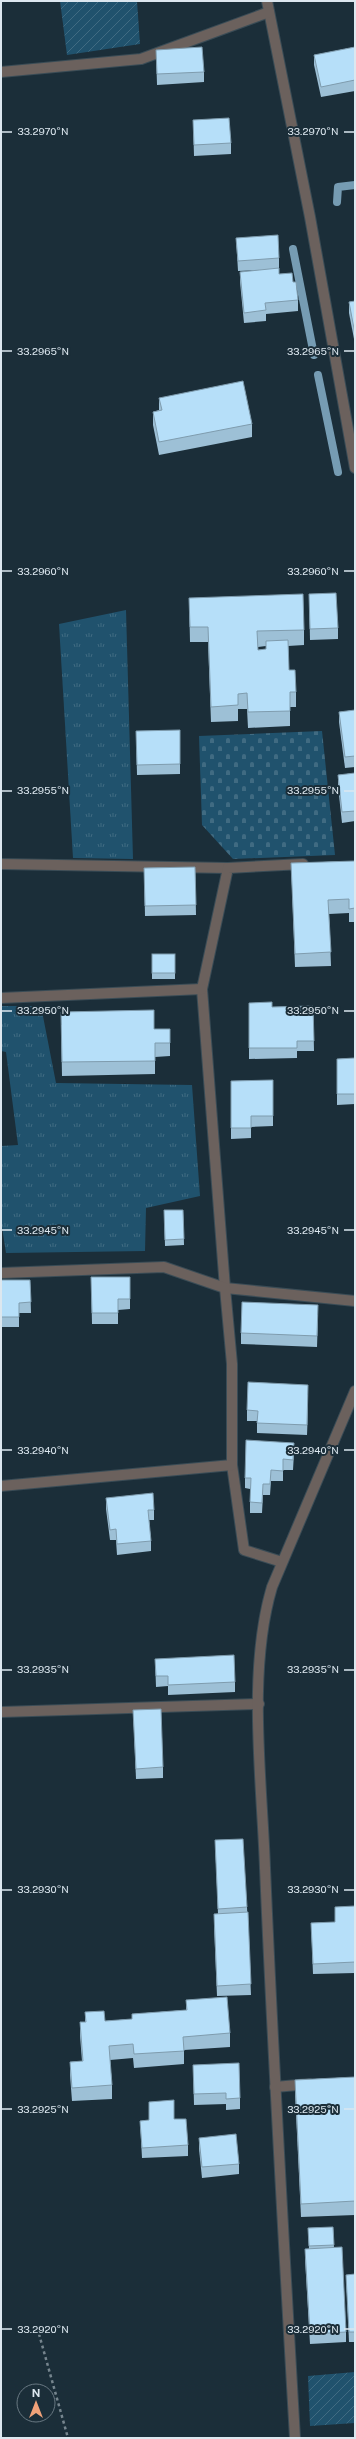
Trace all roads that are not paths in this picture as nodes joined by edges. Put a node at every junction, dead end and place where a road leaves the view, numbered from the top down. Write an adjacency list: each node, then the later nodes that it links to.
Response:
1 (267, 1): 2 (street)
2 (269, 12): 3 (street); 4 (street)
3 (1, 72)
4 (355, 468)
5 (1, 864): 7 (street)
6 (315, 864): 7 (street)
7 (228, 868): 8 (street)
8 (202, 990): 9 (street); 11 (street)
9 (1, 998)
10 (1, 1273): 11 (street)
11 (225, 1288): 12 (street); 14 (street)
12 (355, 1301)
13 (355, 1391): 16 (street)
14 (232, 1465): 15 (street); 16 (street)
15 (1, 1486)
16 (282, 1562): 17 (street)
17 (259, 1704): 18 (street); 20 (street)
18 (1, 1712)
19 (319, 2083): 20 (street)
20 (275, 2086): 21 (street)
21 (295, 2438)

